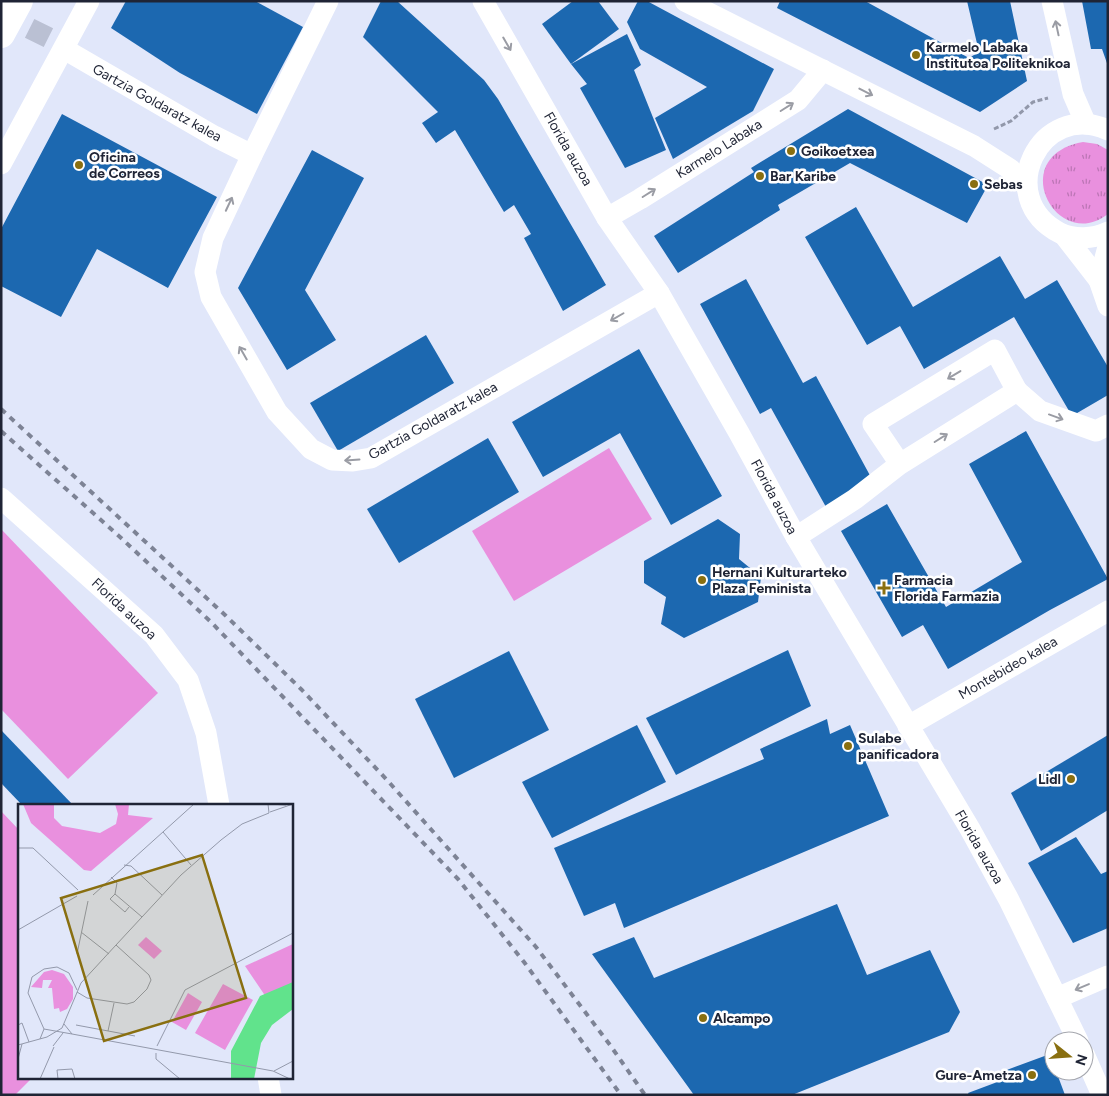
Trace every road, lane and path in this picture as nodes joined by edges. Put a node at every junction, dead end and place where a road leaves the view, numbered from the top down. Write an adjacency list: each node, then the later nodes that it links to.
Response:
1 (19, 1): 7 (main road)
2 (89, 1): 8 (street)
3 (328, 1): 12 (street, Gartzia Goldaratz kalea)
4 (483, 1): 15 (street, Florida auzoa, one-way to 15)
5 (685, 1): 9 (street)
6 (1052, 1): 10 (street, one-way to 6)
7 (1, 34)
8 (64, 49): 12 (street, Gartzia Goldaratz kalea); 13 (street)
9 (823, 70): 14 (street, one-way to 14); 15 (street, Karmelo Labaka, one-way to 9)
10 (1086, 124): 11 (street); 14 (street)
11 (1108, 130)
12 (252, 155): 20 (street, Gartzia Goldaratz kalea, one-way to 12)
13 (1, 164)
14 (1026, 185): 17 (street)
15 (607, 218): 20 (street, Florida auzoa)
16 (1108, 232): 17 (street)
17 (1064, 235): 19 (street)
18 (1108, 247): 19 (street)
19 (1098, 280): 21 (street)
20 (659, 293): 26 (street, Florida auzoa)
21 (1108, 306)
22 (1017, 390): 23 (street, one-way to 23); 24 (street, one-way to 22); 24 (street, one-way to 24)
23 (1108, 425)
24 (900, 464): 26 (street)
25 (1, 498): 29 (street, Florida auzoa)
26 (796, 537): 28 (street, Florida auzoa)
27 (1108, 611): 28 (street, Montebideo kalea)
28 (908, 726): 31 (street, Florida auzoa)
29 (219, 804)
30 (1108, 976): 31 (street, one-way to 31)
31 (1057, 998): 32 (street, Florida auzoa)
32 (1073, 1031)
33 (1094, 1077): 36 (street)
34 (268, 1078): 35 (street)
35 (271, 1095)
36 (1102, 1095)

